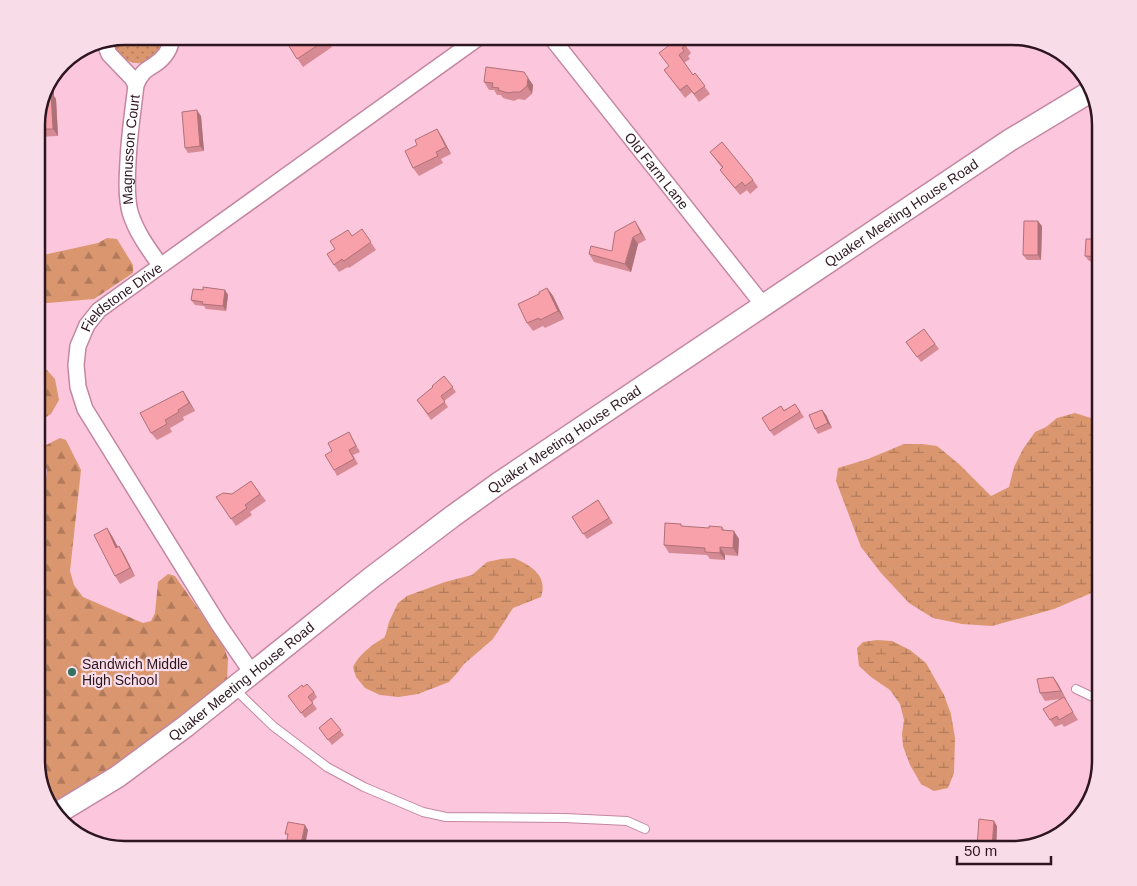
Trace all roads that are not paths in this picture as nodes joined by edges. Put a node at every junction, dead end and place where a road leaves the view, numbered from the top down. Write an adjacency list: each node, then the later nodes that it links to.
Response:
1 (170, 45): 5 (street, Magnusson Court)
2 (468, 45): 7 (street, Fieldstone Drive)
3 (557, 45): 8 (street, Old Farm Lane)
4 (106, 48): 5 (street, Magnusson Court)
5 (136, 86): 7 (street, Magnusson Court)
6 (1086, 94): 8 (main road, Quaker Meeting House Road)
7 (160, 265): 9 (street, Fieldstone Drive)
8 (765, 305): 9 (main road, Quaker Meeting House Road)
9 (252, 673): 10 (main road, Quaker Meeting House Road)
10 (233, 687): 13 (main road, Quaker Meeting House Road); 14 (lane)
11 (1076, 689): 12 (lane)
12 (1092, 697)
13 (62, 810)
14 (645, 829)

